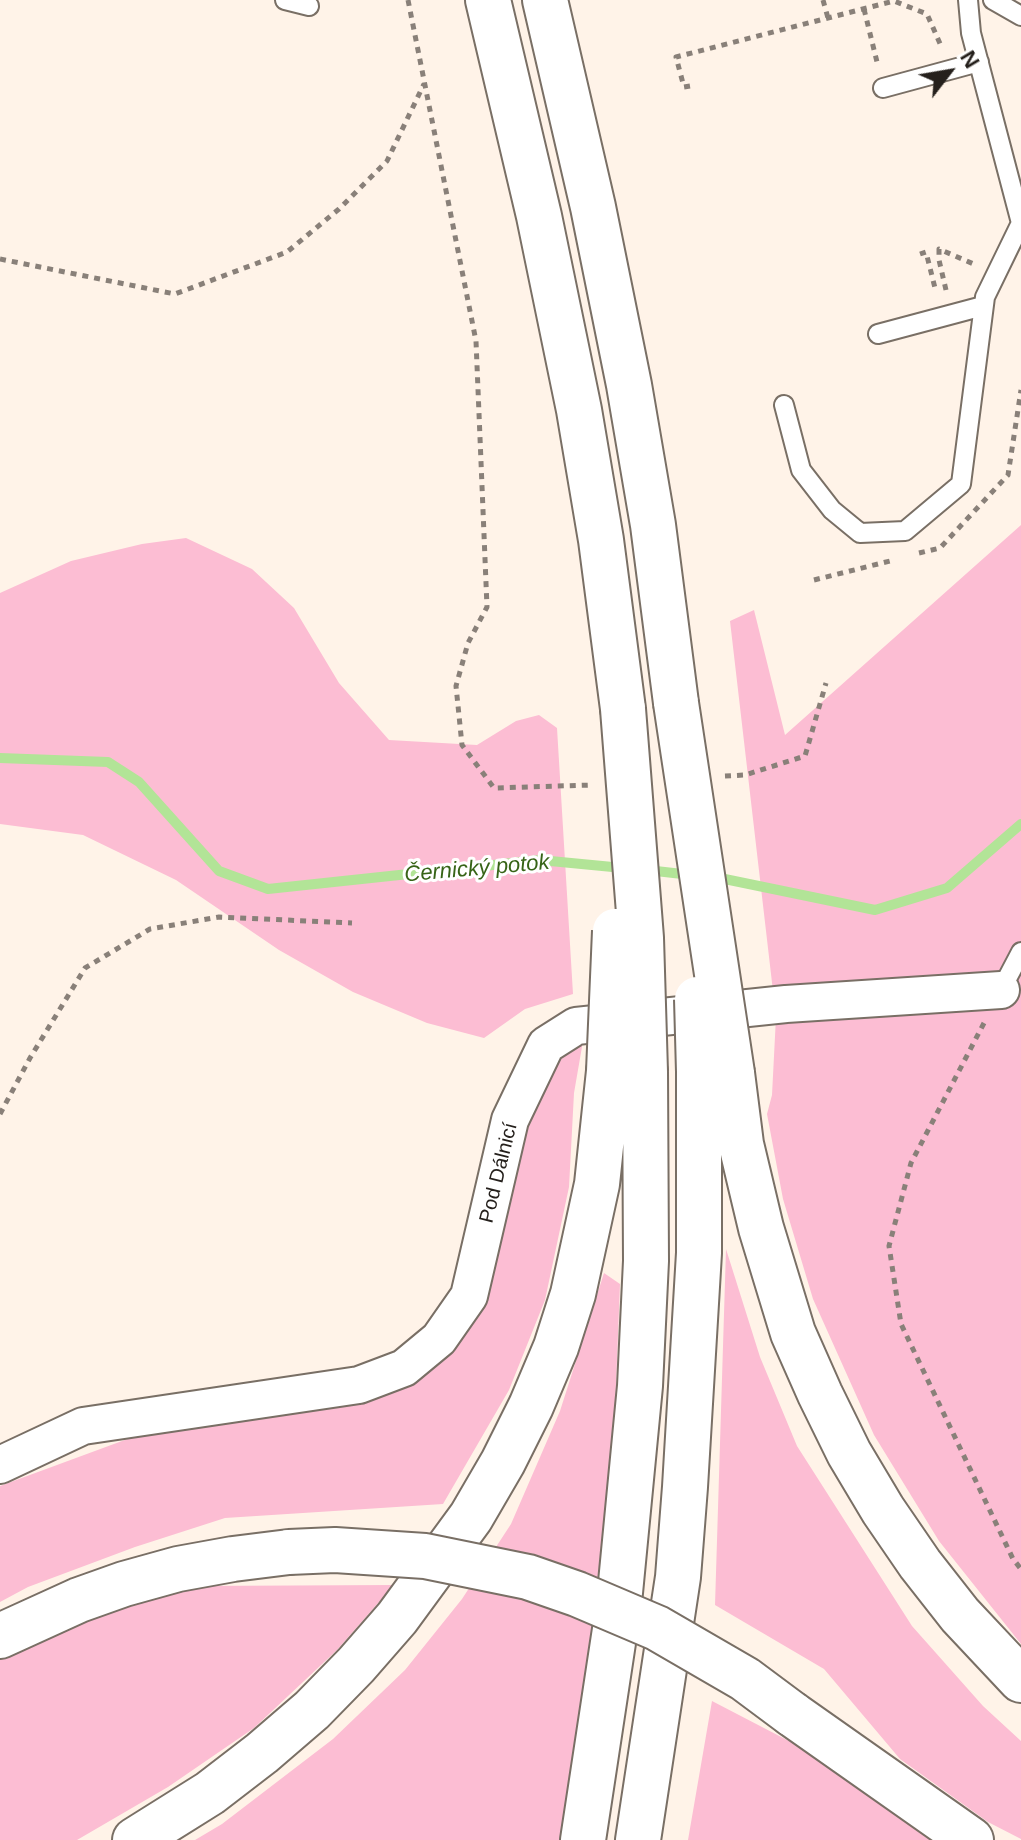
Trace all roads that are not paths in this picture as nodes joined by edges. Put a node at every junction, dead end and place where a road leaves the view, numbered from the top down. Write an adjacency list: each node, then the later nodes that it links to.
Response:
1 (285, 0): 6 (lane)
2 (488, 0): 15 (highway, bridge)
3 (545, 0): 16 (highway, bridge)
4 (968, 0): 8 (lane)
5 (993, 0): 7 (lane)
6 (309, 6)
7 (1021, 16)
8 (977, 54): 9 (lane); 10 (lane)
9 (883, 88)
10 (983, 306): 11 (lane); 12 (lane)
11 (878, 334)
12 (784, 405)
13 (1021, 952): 14 (lane)
14 (1001, 990): 17 (street, Pod Dálnicí)
15 (627, 1072): 20 (highway); 21 (highway)
16 (715, 1072): 19 (highway); 22 (highway)
17 (0, 1465)
18 (0, 1636): 23 (highway, bridge)
19 (1021, 1680)
20 (135, 1840)
21 (583, 1840)
22 (638, 1840)
23 (971, 1840)

